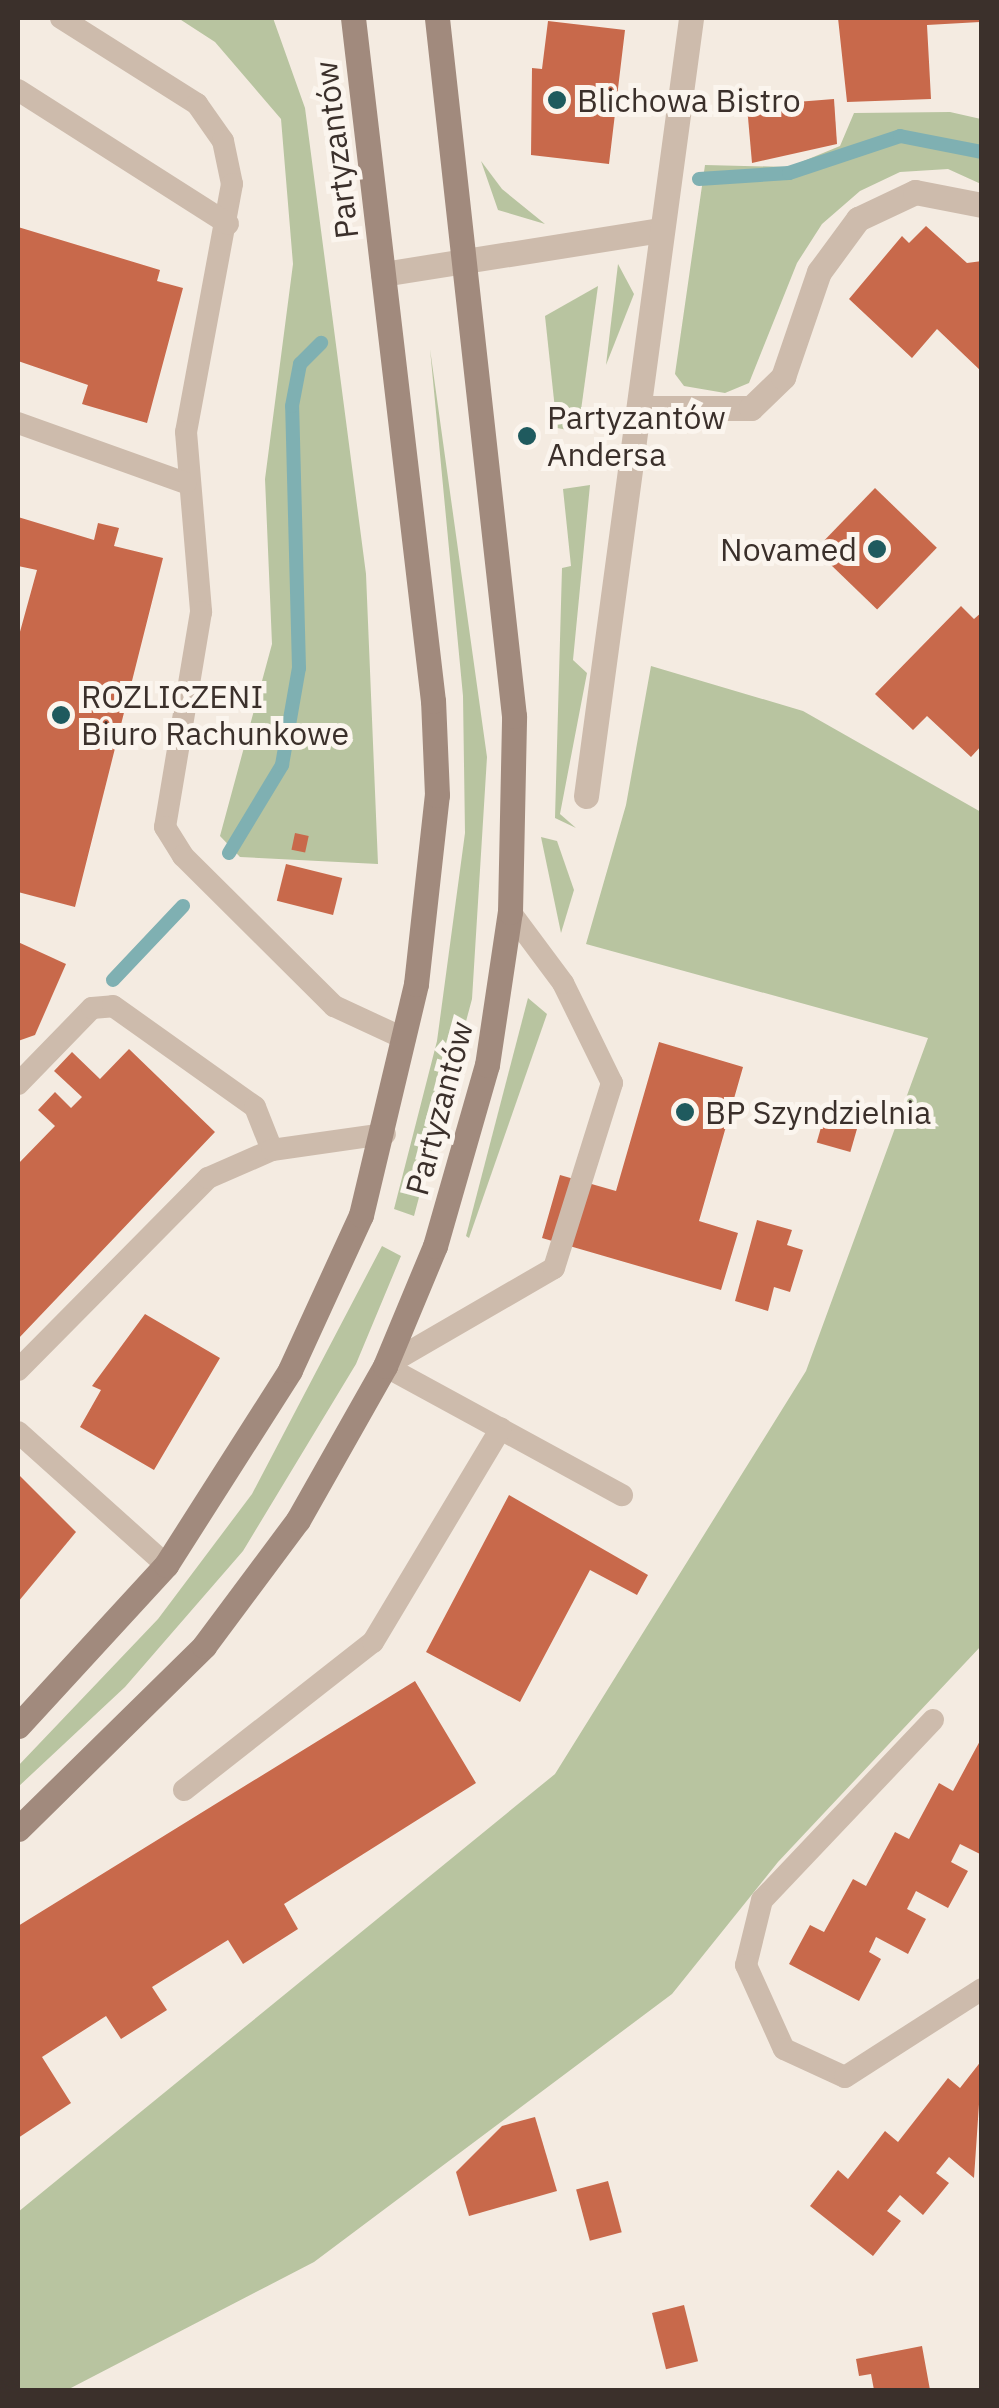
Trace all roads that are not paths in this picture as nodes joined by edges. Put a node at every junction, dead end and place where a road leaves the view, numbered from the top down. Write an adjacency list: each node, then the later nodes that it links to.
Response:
1 (61, 18): 7 (lane)
2 (354, 18): 10 (main road, Partyzantów)
3 (437, 18): 9 (main road, Partyzantów)
4 (691, 18): 8 (street)
5 (18, 90): 7 (lane)
6 (982, 205): 11 (street)
7 (228, 224): 13 (lane)
8 (660, 230): 9 (street); 11 (street)
9 (463, 264): 10 (street, Partyzantów); 15 (main road, Partyzantów)
10 (384, 274): 16 (main road, Partyzantów)
11 (645, 408): 14 (street)
12 (18, 422): 13 (lane)
13 (186, 483): 16 (lane)
14 (586, 796)
15 (510, 912): 20 (main road, Partyzantów); 20 (lane)
16 (406, 1039): 18 (main road, Partyzantów)
17 (18, 1084): 19 (lane)
18 (385, 1134): 19 (lane); 25 (main road, Partyzantów)
19 (272, 1150): 21 (lane)
20 (384, 1366): 22 (lane); 29 (main road, Partyzantów)
21 (18, 1370)
22 (501, 1428): 24 (lane); 28 (lane)
23 (18, 1432): 25 (lane)
24 (622, 1495)
25 (166, 1565): 27 (main road, Partyzantów)
26 (932, 1720): 30 (lane)
27 (18, 1726)
28 (184, 1790)
29 (18, 1828)
30 (982, 1989)

